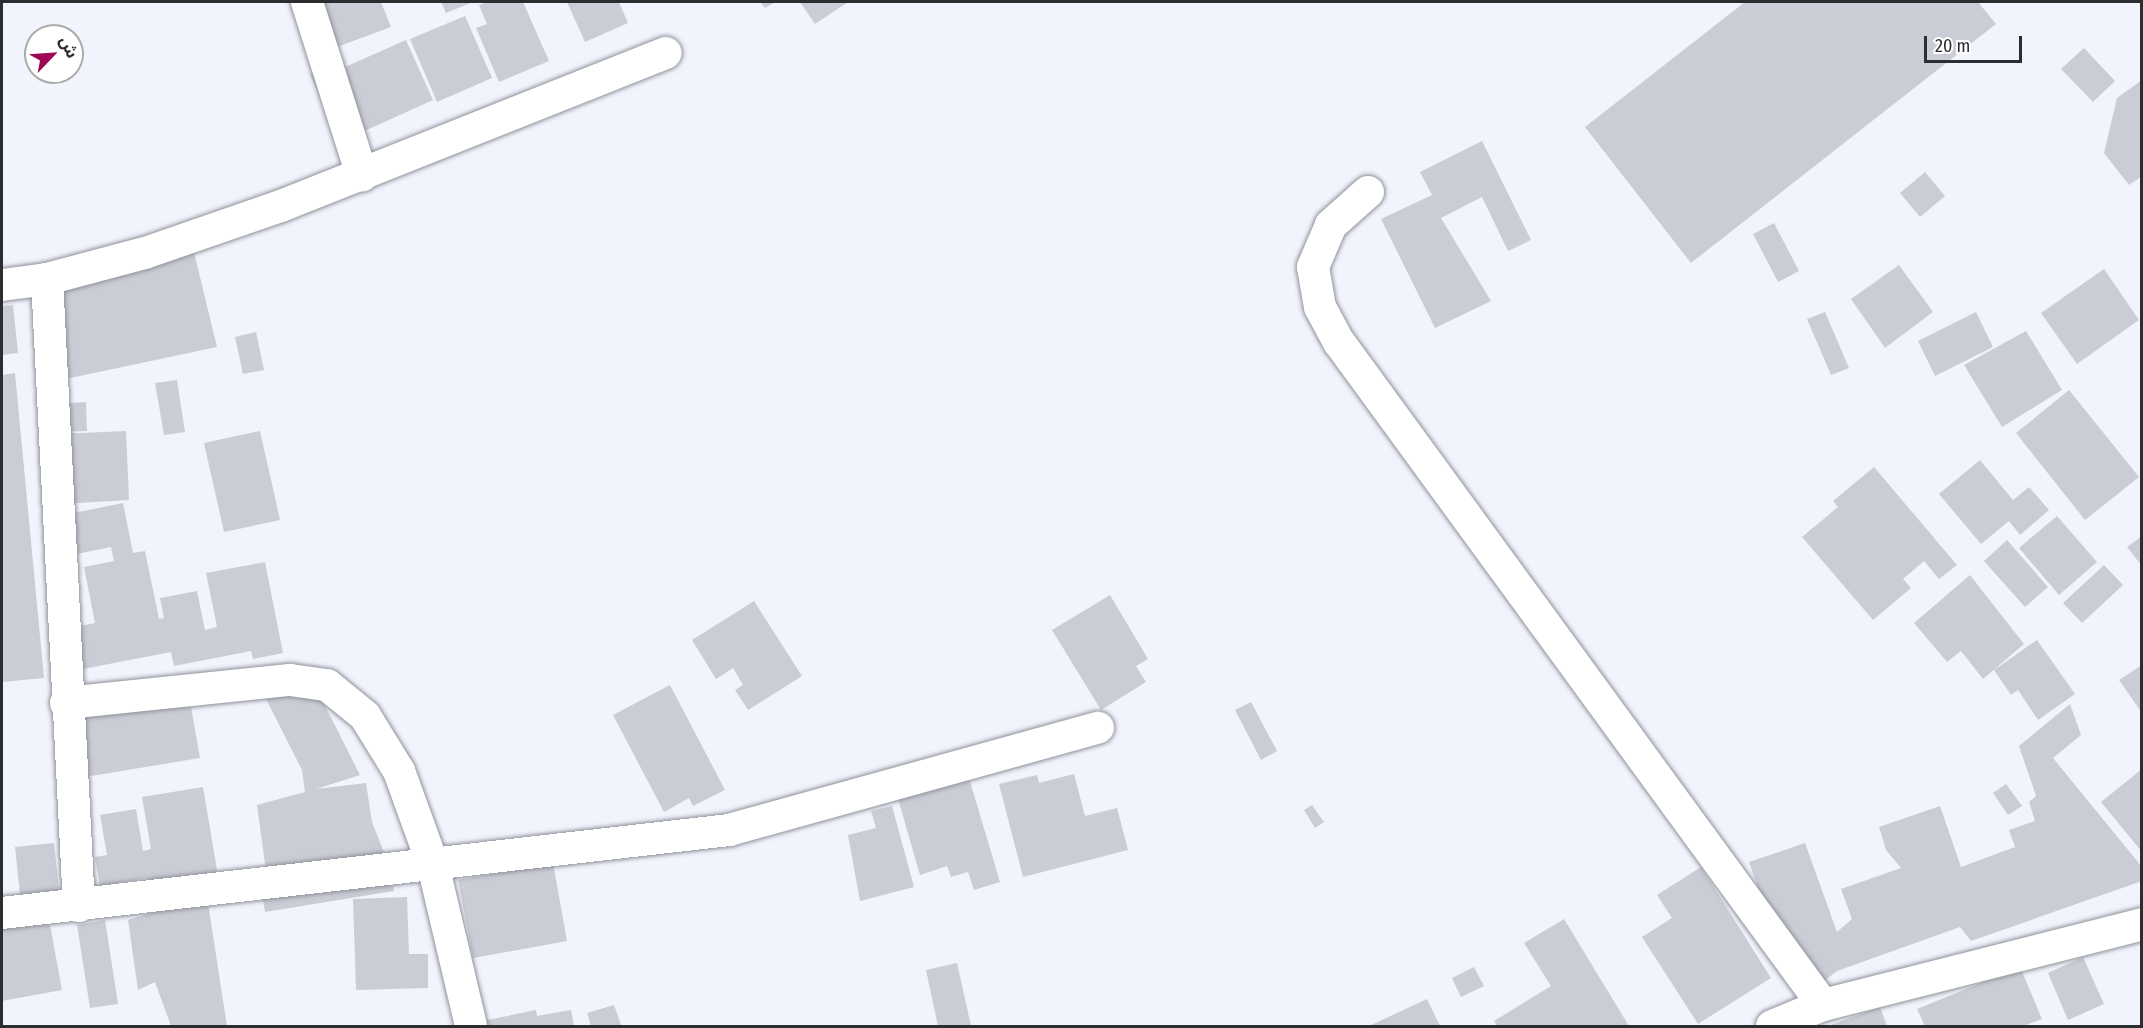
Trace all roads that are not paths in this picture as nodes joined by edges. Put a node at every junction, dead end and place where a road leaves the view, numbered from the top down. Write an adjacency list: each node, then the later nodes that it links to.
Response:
1 (307, 2): 3 (street)
2 (666, 53): 3 (street)
3 (362, 175): 5 (street)
4 (1368, 192): 13 (street)
5 (46, 279): 6 (street); 7 (street)
6 (2, 285)
7 (66, 703): 9 (street); 10 (street)
8 (1098, 728): 9 (street)
9 (433, 865): 10 (street); 14 (street)
10 (79, 906): 11 (street)
11 (2, 913)
12 (2142, 924): 13 (street)
13 (1823, 1005): 15 (street)
14 (471, 1026)
15 (1772, 1026)

